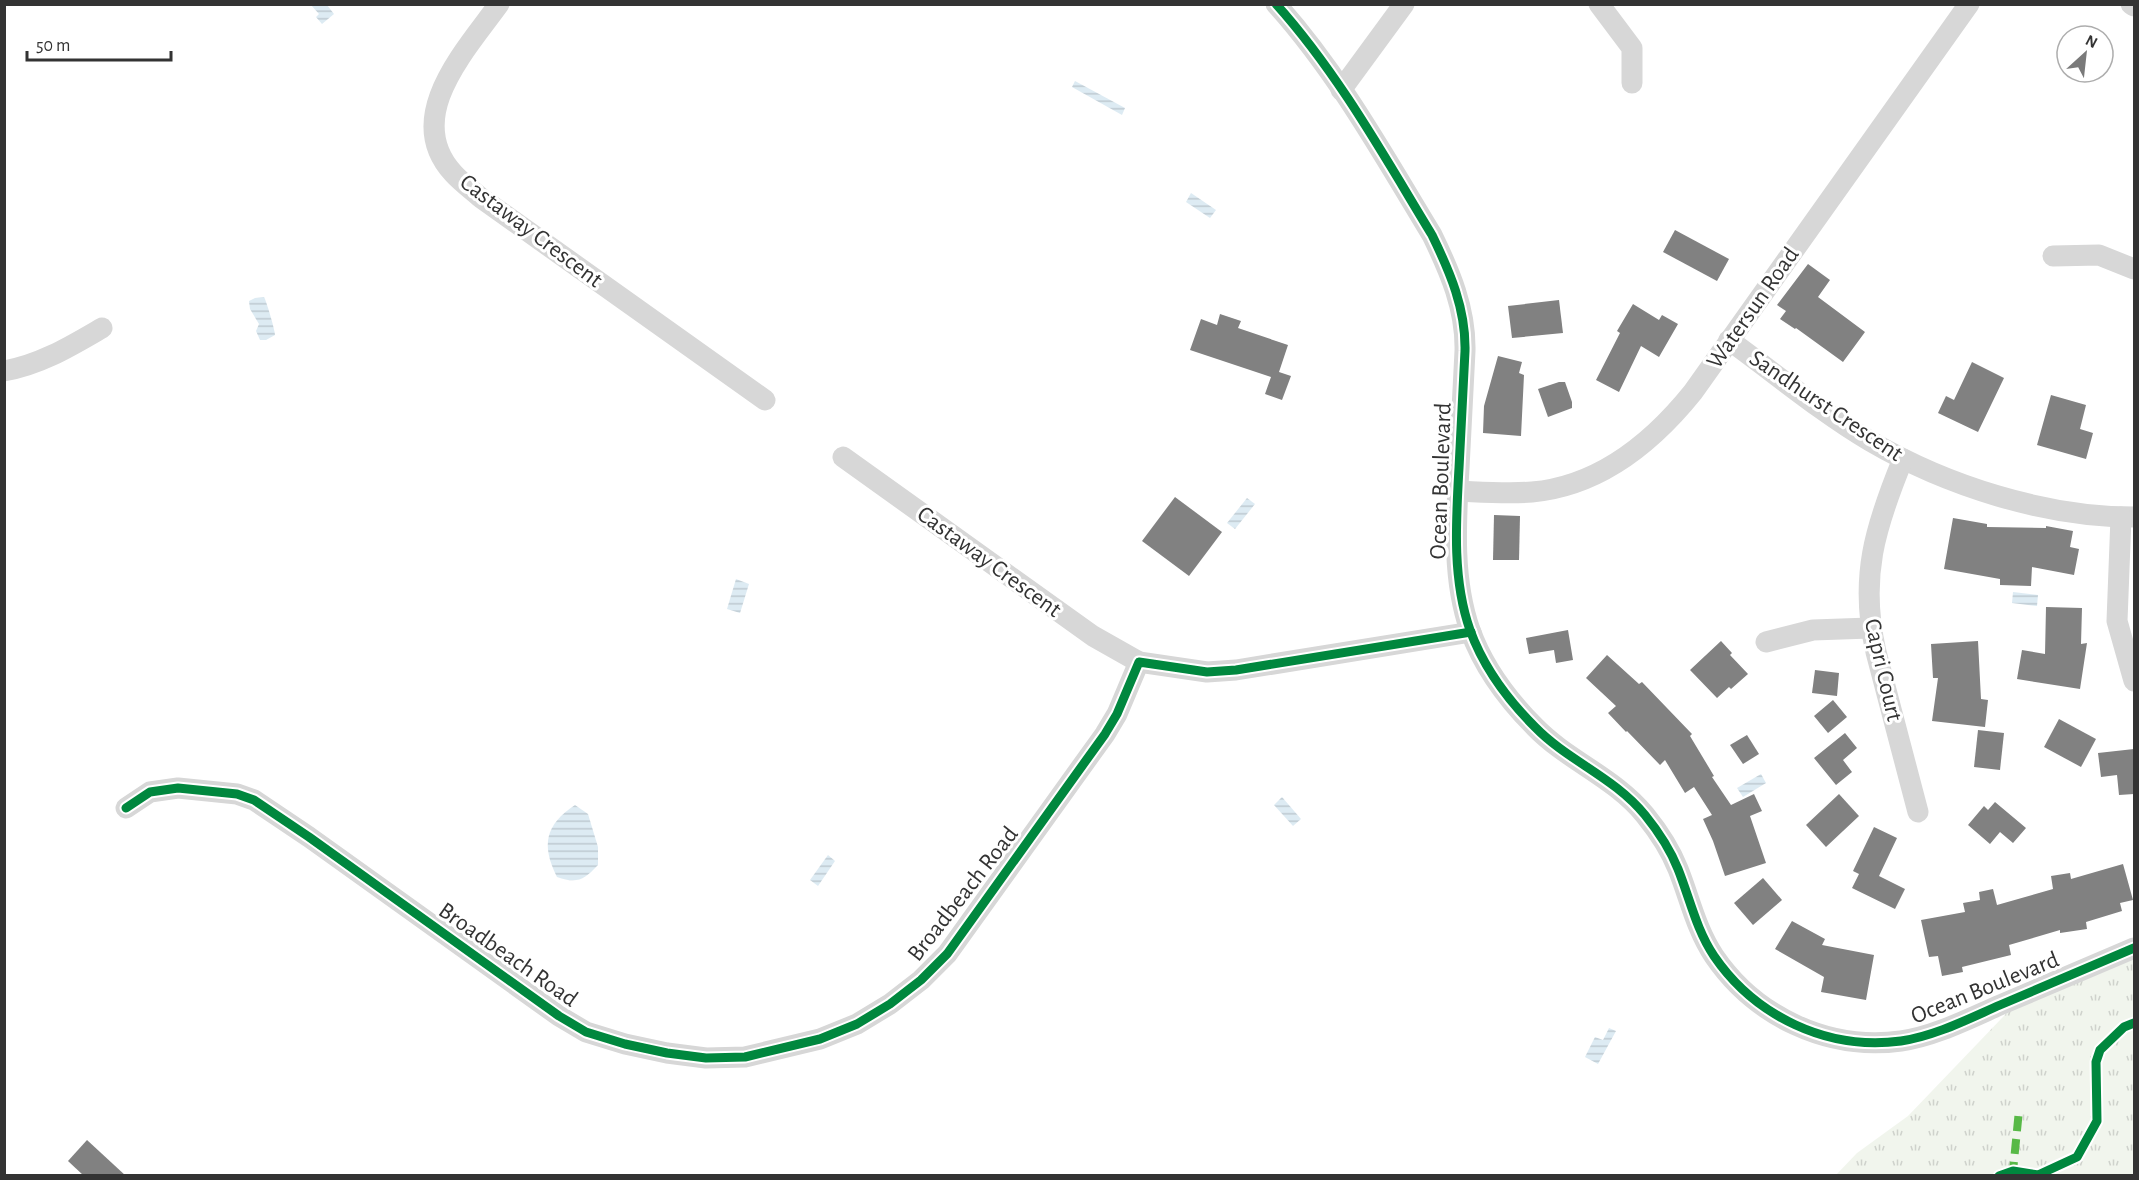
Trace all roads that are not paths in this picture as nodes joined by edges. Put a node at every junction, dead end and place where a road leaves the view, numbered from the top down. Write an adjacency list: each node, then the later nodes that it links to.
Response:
1 (499, 4): 13 (street, Castaway Crescent)
2 (1276, 4): 7 (street, Ocean Boulevard)
3 (1404, 4): 7 (street)
4 (1599, 4): 6 (street)
5 (1969, 4): 11 (street, Watersun Road)
6 (1632, 83)
7 (1341, 90): 16 (street, Ocean Boulevard)
8 (2053, 256): 9 (street)
9 (2134, 269)
10 (102, 328): 12 (street)
11 (1730, 340): 15 (street, Sandhurst Crescent); 16 (street, Watersun Road)
12 (4, 371)
13 (765, 400)
14 (843, 457): 21 (street, Castaway Crescent)
15 (1903, 459): 17 (street, Sandhurst Crescent); 18 (street, Capri Court)
16 (1458, 491): 19 (street, Ocean Boulevard)
17 (2128, 517): 22 (street)
18 (1870, 628): 20 (street); 24 (street, Capri Court)
19 (1471, 632): 21 (street); 25 (street, Ocean Boulevard)
20 (1766, 642)
21 (1139, 662): 23 (street, Broadbeach Road)
22 (2134, 681)
23 (126, 808)
24 (1918, 812)
25 (2134, 948)

